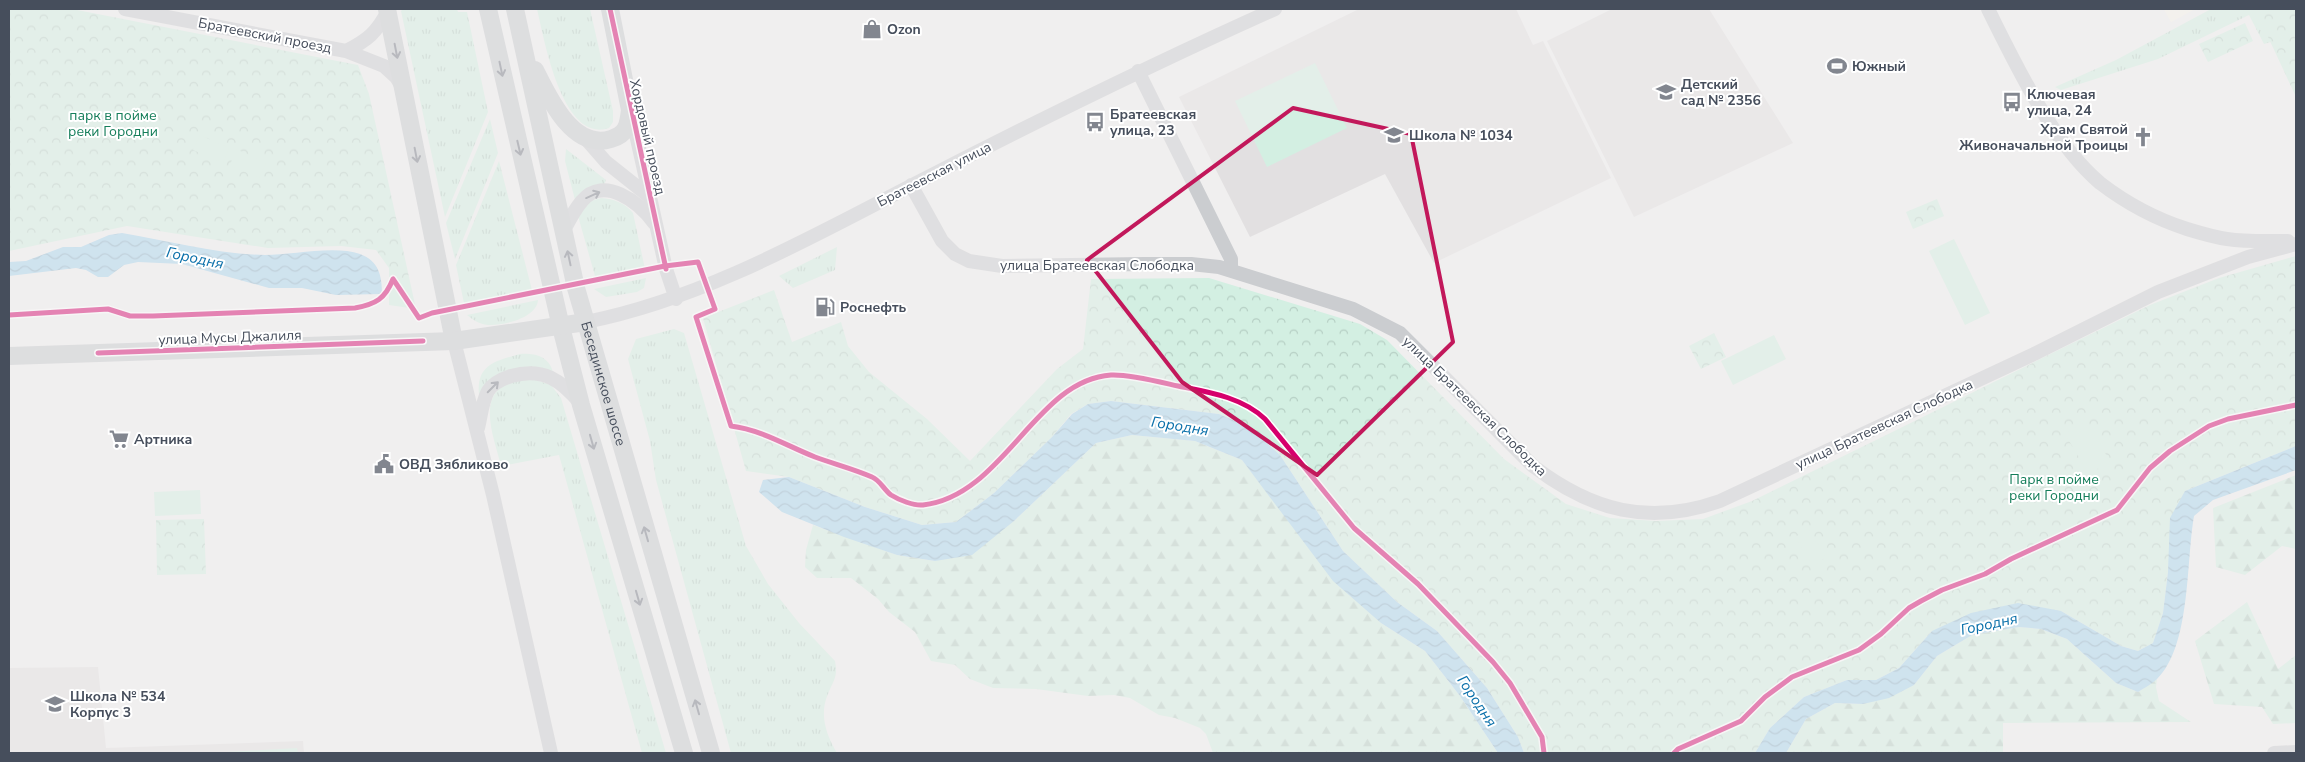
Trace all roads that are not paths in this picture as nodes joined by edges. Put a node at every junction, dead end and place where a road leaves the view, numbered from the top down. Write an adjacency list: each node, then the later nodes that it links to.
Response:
1 (125, 9): 9 (street, Братеевский проезд)
2 (488, 9): 22 (main road, Бесединское шоссе, one-way to 22)
3 (515, 9): 8 (main road, Бесединское шоссе)
4 (610, 9): 12 (main road, Хордовый проезд)
5 (1275, 9): 10 (street, Братеевская улица)
6 (1988, 9): 18 (street)
7 (387, 10): 9 (street); 11 (main road, one-way to 11)
8 (523, 45): 13 (main road); 17 (main road, Бесединское шоссе)
9 (346, 51): 11 (street, Братеевский проезд)
10 (1138, 71): 14 (street, Братеевская улица); 19 (street)
11 (404, 90): 23 (main road, one-way to 23)
12 (630, 110): 13 (main road); 15 (street, Хордовый проезд)
13 (585, 138): 15 (street)
14 (911, 185): 19 (street, улица Братеевская Слободка); 20 (street, Братеевская улица)
15 (650, 197): 16 (street, Хордовый проезд)
16 (657, 227): 17 (street, one-way to 16); 20 (street, Хордовый проезд)
17 (563, 232): 21 (main road, Бесединское шоссе, one-way to 17)
18 (2296, 242): 19 (street, улица Братеевская Слободка)
19 (1231, 270)
20 (676, 299): 21 (street, Братеевская улица)
21 (586, 322): 22 (main road, улица Мусы Джалиля); 30 (main road, Бесединское шоссе, one-way to 21)
22 (561, 327): 23 (main road, улица Мусы Джалиля); 25 (main road, Бесединское шоссе)
23 (454, 341): 24 (main road, улица Мусы Джалиля); 26 (street)
24 (9, 356)
25 (581, 405): 26 (street, one-way to 25); 29 (main road, Бесединское шоссе, one-way to 29)
26 (477, 432): 28 (street)
27 (2296, 752): 31 (street)
28 (551, 753)
29 (684, 753)
30 (711, 753)
31 (2274, 753)

